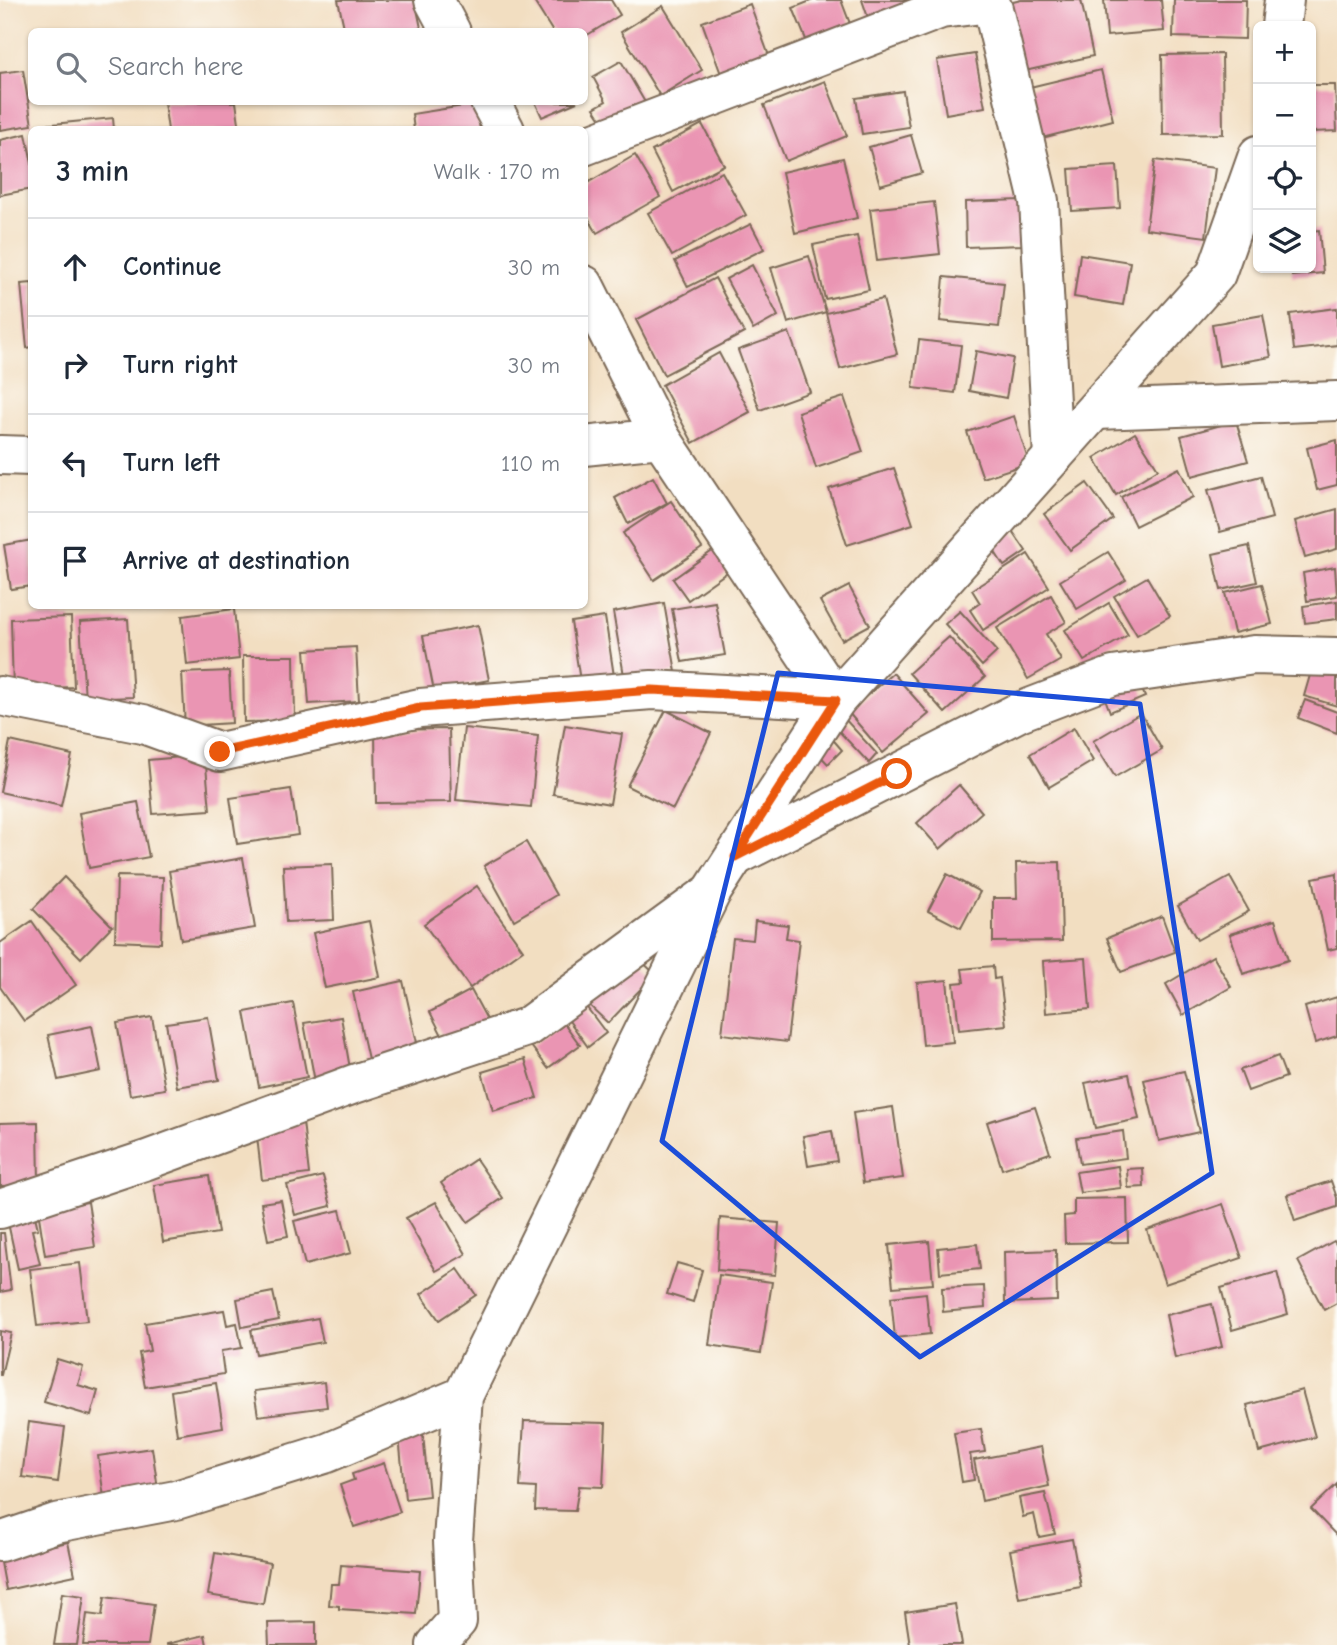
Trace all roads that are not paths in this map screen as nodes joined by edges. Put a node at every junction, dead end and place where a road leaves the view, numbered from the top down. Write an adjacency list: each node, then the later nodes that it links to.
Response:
1 (434, 0): 4 (street)
2 (1284, 0): 3 (street)
3 (1282, 21)
4 (449, 28)
5 (491, 105): 6 (street)
6 (503, 126)
7 (588, 144): 16 (street)
8 (1253, 169): 11 (street)
9 (588, 293): 12 (street)
10 (1337, 401): 11 (street)
11 (1096, 410): 16 (street)
12 (661, 438): 13 (street); 19 (street)
13 (588, 446)
14 (0, 455): 15 (street)
15 (28, 456)
16 (1053, 457): 19 (street)
17 (1337, 657): 20 (street)
18 (0, 696): 19 (street)
19 (836, 700): 20 (street)
20 (735, 857): 21 (street)
21 (711, 893): 22 (street); 23 (street)
22 (0, 1209)
23 (463, 1396): 24 (street); 25 (street)
24 (0, 1542)
25 (436, 1645)

